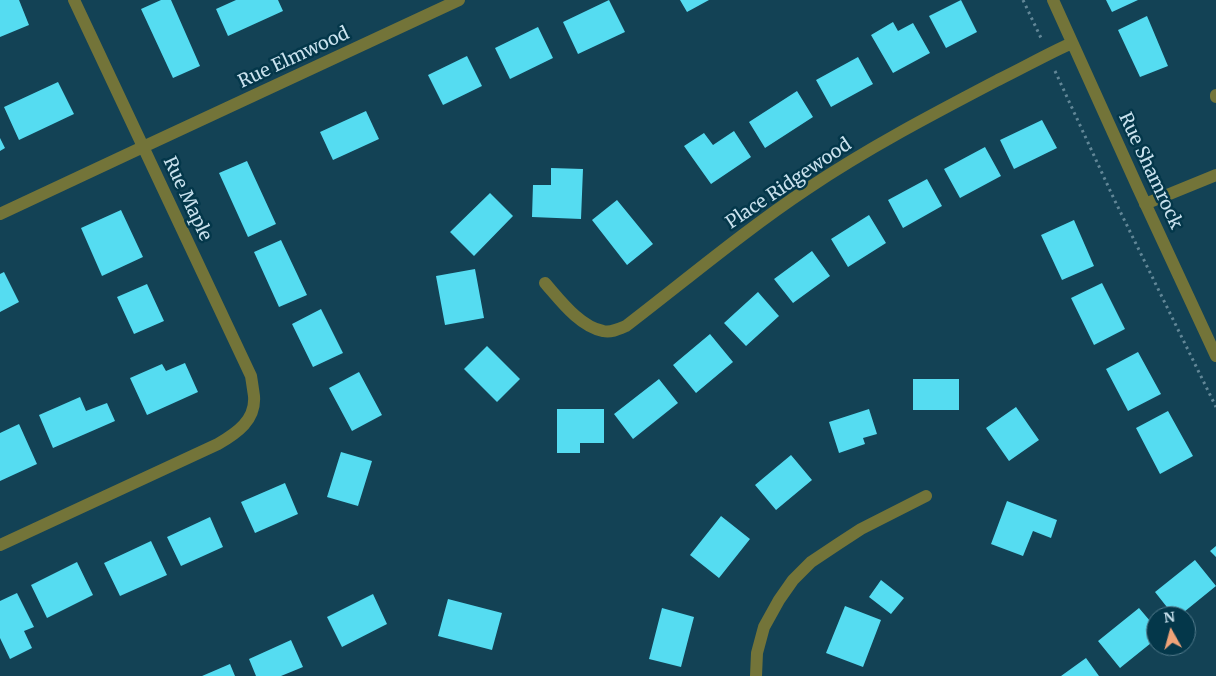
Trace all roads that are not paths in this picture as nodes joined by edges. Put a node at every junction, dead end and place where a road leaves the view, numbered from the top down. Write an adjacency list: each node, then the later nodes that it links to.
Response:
1 (74, 0): 5 (street, Rue Maple)
2 (459, 0): 5 (street, Rue Elmwood)
3 (1053, 0): 4 (street, Rue Shamrock)
4 (1072, 43): 7 (street, Rue Shamrock); 9 (street, Place Ridgewood)
5 (143, 147): 8 (street, Rue Elmwood); 12 (street, Rue Maple)
6 (1216, 175): 7 (street)
7 (1145, 204): 10 (street, Rue Shamrock)
8 (0, 214)
9 (545, 283)
10 (1216, 356)
11 (926, 496): 13 (street)
12 (0, 546)
13 (756, 676)

